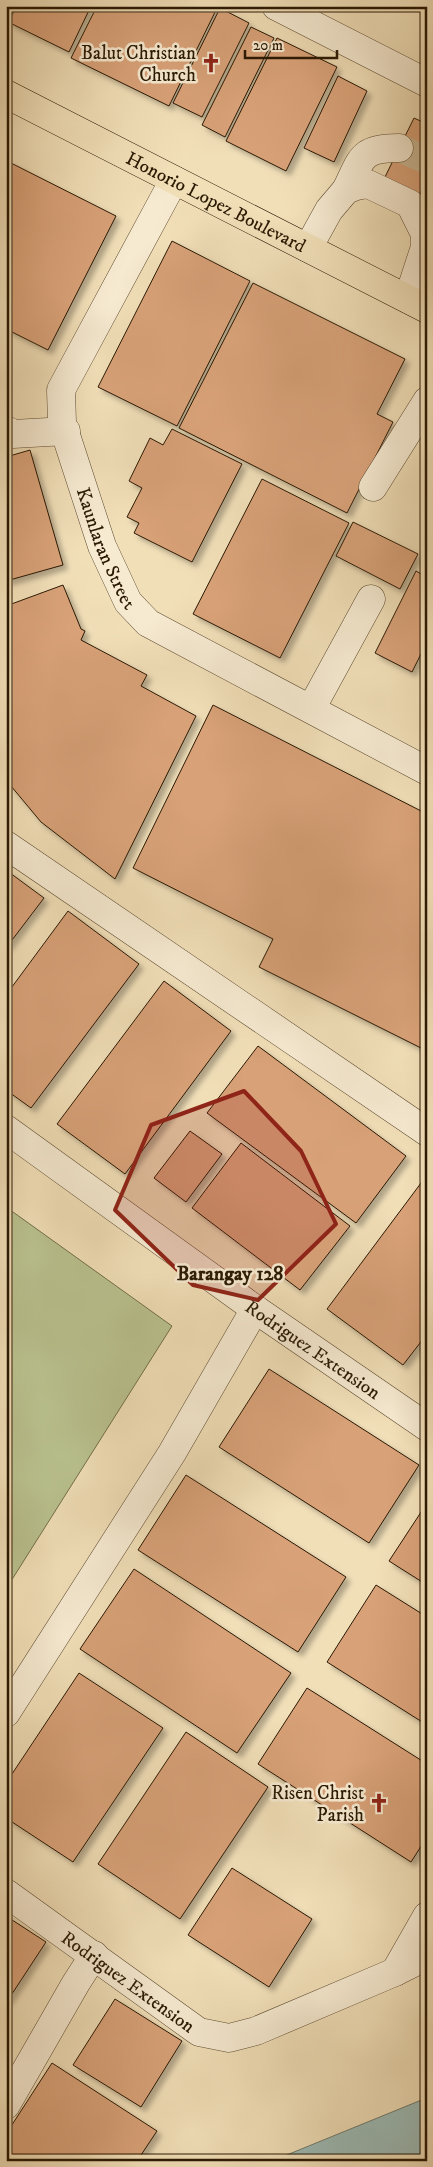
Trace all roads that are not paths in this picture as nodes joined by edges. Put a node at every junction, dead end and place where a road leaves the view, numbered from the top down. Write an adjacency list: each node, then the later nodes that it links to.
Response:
1 (276, 6): 2 (street)
2 (427, 83)
3 (6, 94): 5 (main road, Honorio Lopez Boulevard)
4 (399, 148): 6 (street)
5 (174, 180): 8 (main road, Honorio Lopez Boulevard); 12 (street, Kaunlaran Street)
6 (346, 190): 7 (street); 8 (street)
7 (426, 232): 9 (street)
8 (308, 248): 9 (main road, Honorio Lopez Boulevard)
9 (417, 304)
10 (427, 401): 13 (street)
11 (6, 430): 12 (street)
12 (66, 431): 15 (street, Kaunlaran Street)
13 (373, 487)
14 (371, 599): 15 (street)
15 (311, 709): 16 (street, Kaunlaran Street)
16 (427, 771)
17 (6, 844): 19 (street)
18 (6, 1130): 20 (street, Rodriguez Extension)
19 (427, 1132)
20 (255, 1309): 21 (street, Rodriguez Extension); 22 (street)
21 (427, 1427)
22 (6, 1712)
23 (6, 1893): 25 (street, Rodriguez Extension)
24 (427, 1916): 27 (street)
25 (94, 1955): 27 (street, Rodriguez Extension); 28 (street)
26 (427, 1956): 27 (street, Rodriguez Extension)
27 (395, 1972)
28 (6, 2105)

